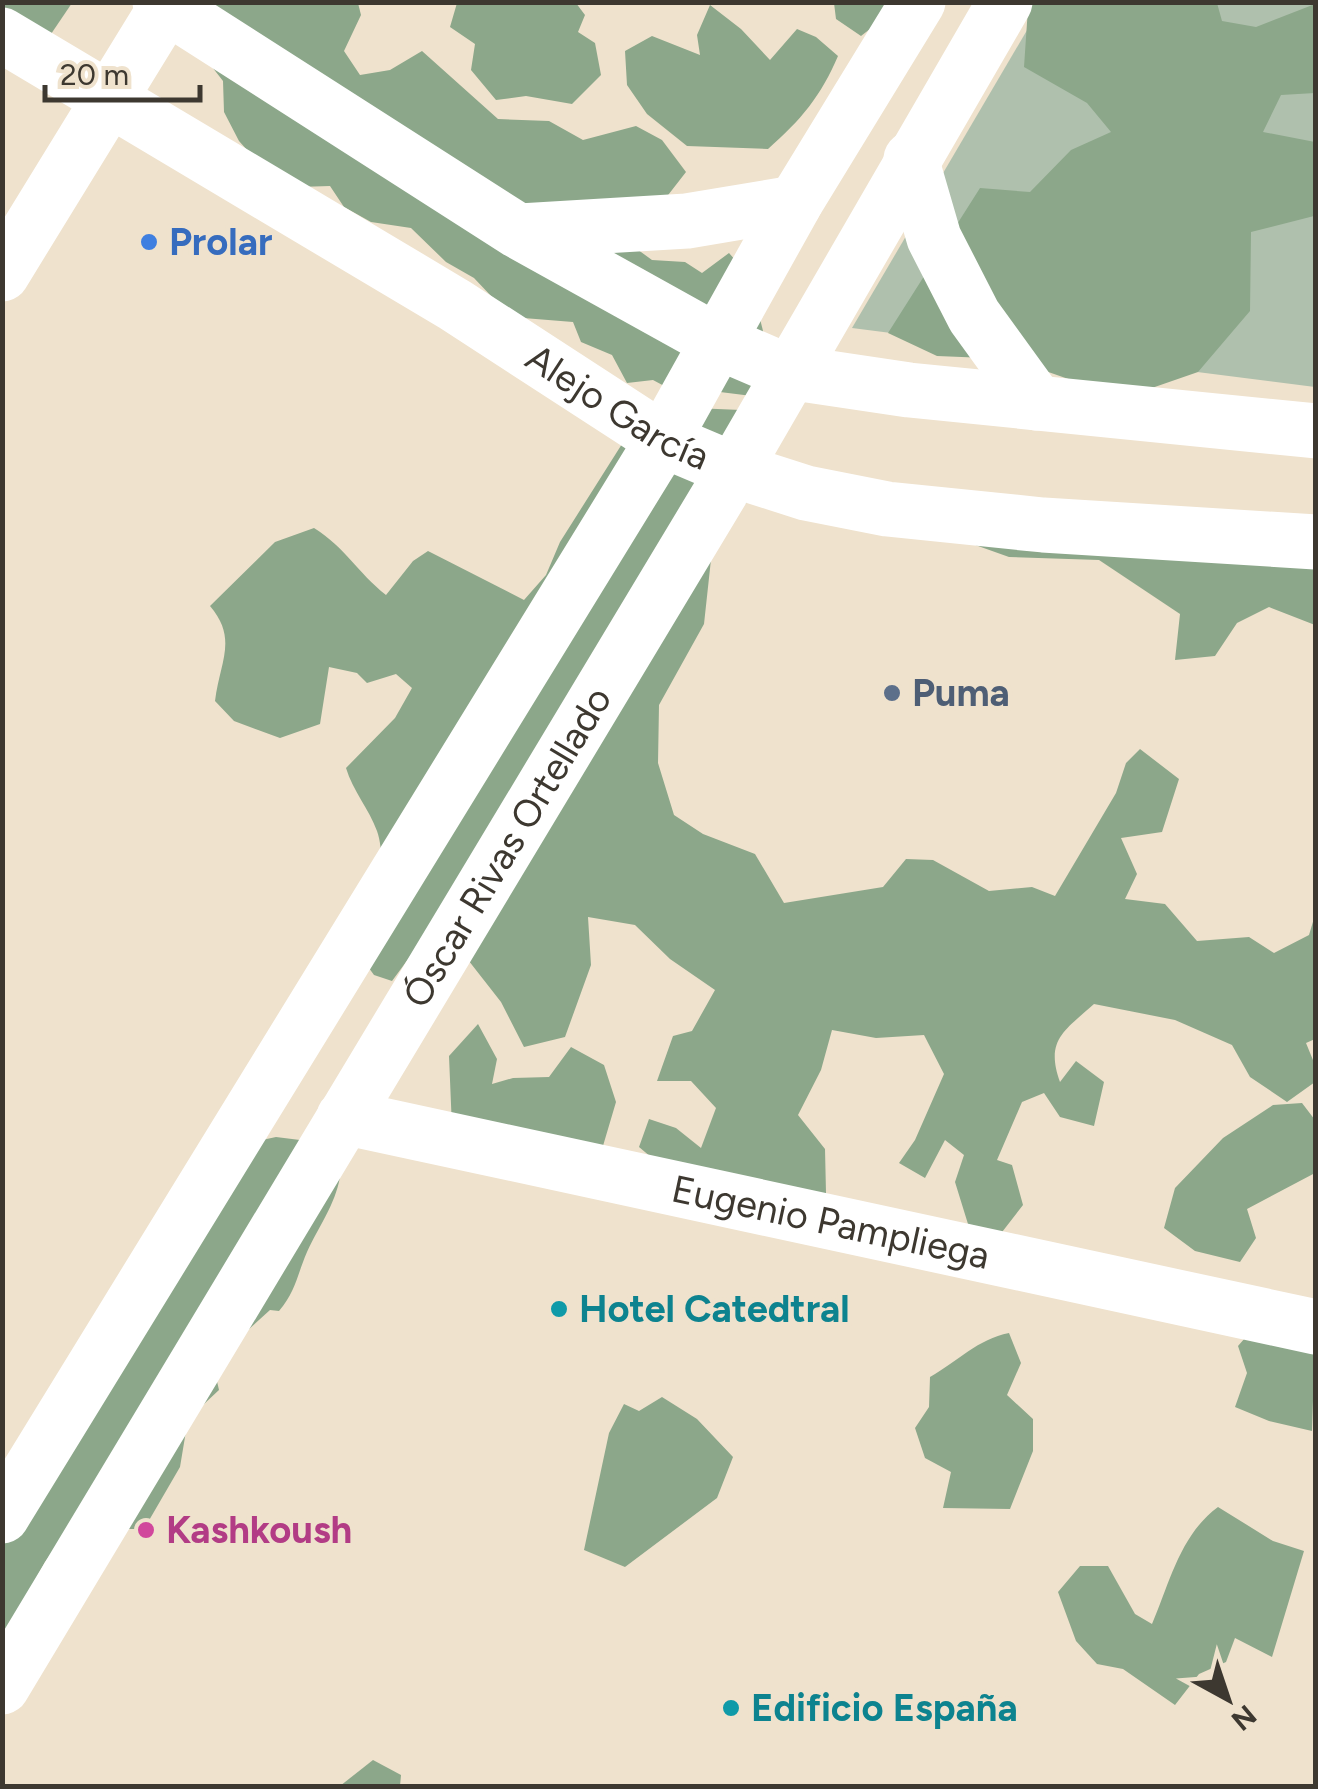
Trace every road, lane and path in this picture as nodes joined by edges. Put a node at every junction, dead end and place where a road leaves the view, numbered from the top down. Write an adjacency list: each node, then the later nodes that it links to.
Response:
1 (20, 2): 5 (street)
2 (918, 2): 8 (street, Óscar Rivas Ortellado)
3 (1005, 2): 7 (street, Óscar Rivas Ortellado)
4 (163, 4): 6 (street); 9 (street)
5 (2, 33): 6 (street, Alejo García)
6 (108, 101): 10 (street); 15 (street, Alejo García)
7 (911, 160): 12 (street, Óscar Rivas Ortellado); 13 (street)
8 (795, 203): 9 (street); 11 (street, Óscar Rivas Ortellado)
9 (518, 231): 11 (street)
10 (2, 274)
11 (716, 341): 12 (street); 15 (street, Óscar Rivas Ortellado)
12 (788, 372): 13 (street); 16 (street, Óscar Rivas Ortellado)
13 (1036, 402): 14 (street)
14 (1316, 431)
15 (663, 440): 16 (street, Alejo García); 20 (street, Óscar Rivas Ortellado)
16 (734, 470): 17 (street, Alejo García); 18 (street, Óscar Rivas Ortellado)
17 (1316, 542)
18 (344, 1118): 19 (street, Eugenio Pampliega); 21 (street, Óscar Rivas Ortellado)
19 (1316, 1327)
20 (2, 1516)
21 (2, 1687)

